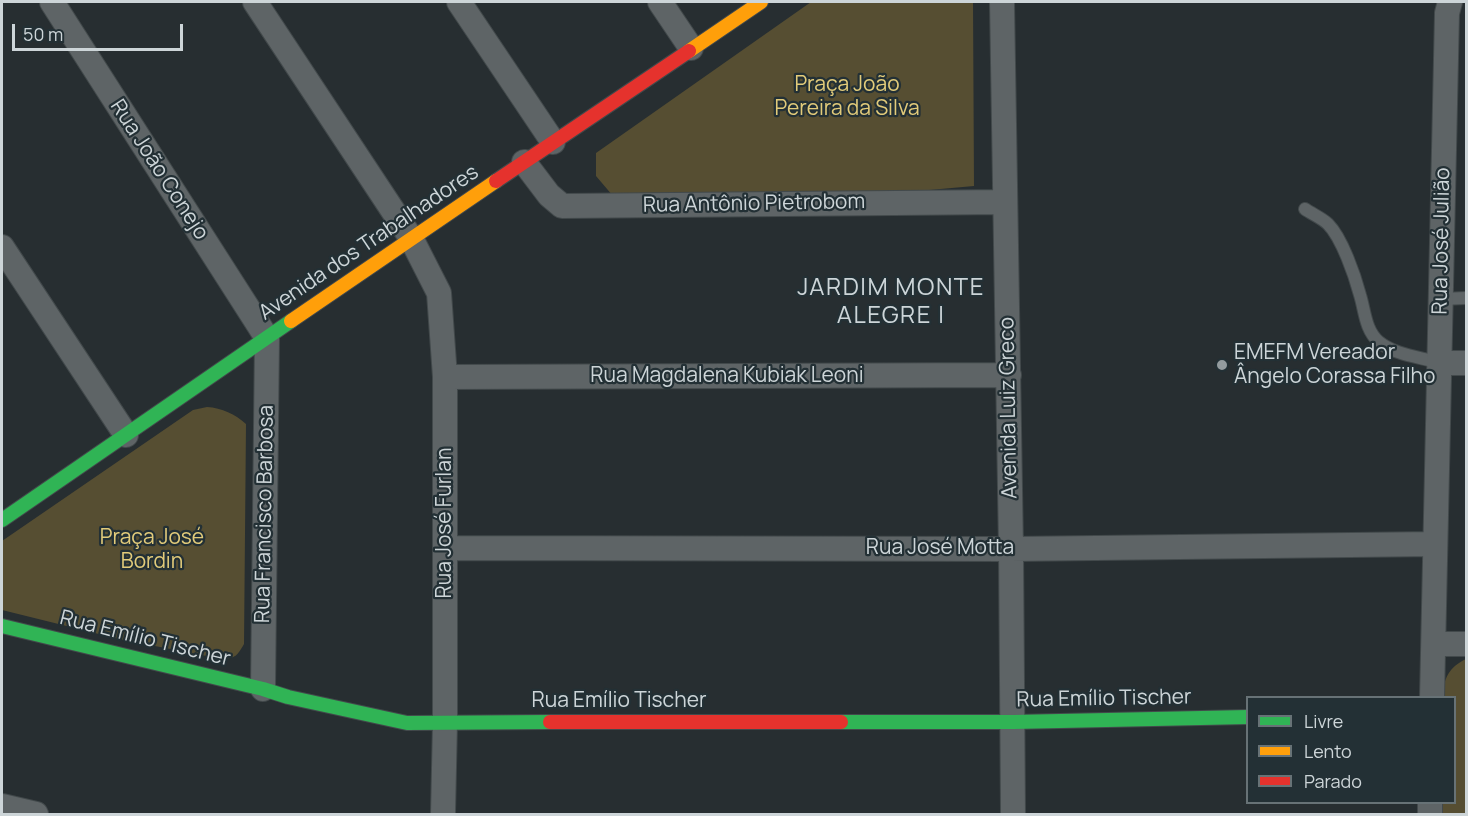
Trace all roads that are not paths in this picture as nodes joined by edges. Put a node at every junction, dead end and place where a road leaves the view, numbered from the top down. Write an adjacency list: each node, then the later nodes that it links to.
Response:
1 (52, 2): 17 (street, Rua João Conejo)
2 (255, 2): 13 (street, Rua José Furlan)
3 (459, 2): 9 (street)
4 (660, 2): 8 (street)
5 (761, 2): 8 (street, Avenida dos Trabalhadores)
6 (1002, 2): 11 (street, Avenida Luiz Greco)
7 (1450, 2): 16 (street, Rua José Julião)
8 (691, 48): 9 (street, Avenida dos Trabalhadores)
9 (553, 142): 10 (street, Avenida dos Trabalhadores)
10 (524, 162): 11 (street, Rua Antônio Pietrobom); 13 (street, Avenida dos Trabalhadores)
11 (1005, 202): 20 (street, Avenida Luiz Greco)
12 (1305, 209): 18 (lane)
13 (411, 238): 17 (street, Avenida dos Trabalhadores); 21 (street, Rua José Furlan)
14 (2, 247): 22 (street)
15 (1467, 298): 16 (lane)
16 (1441, 299): 18 (street, Rua José Julião)
17 (267, 338): 22 (street, Avenida dos Trabalhadores); 30 (street, Rua Francisco Barbosa)
18 (1440, 363): 19 (street); 24 (street, Rua José Julião)
19 (1467, 363)
20 (1009, 375): 21 (street, Rua Magdalena Kubiak Leoni); 26 (street, Avenida Luiz Greco)
21 (445, 377): 25 (street, Rua José Furlan)
22 (126, 435): 23 (street, Avenida dos Trabalhadores)
23 (2, 520)
24 (1435, 544): 26 (street, Rua José Motta); 28 (street, Rua José Julião)
25 (445, 548): 26 (street, Rua José Motta); 33 (street, Rua José Furlan)
26 (1011, 549): 34 (street, Avenida Luiz Greco)
27 (2, 626): 30 (street, Rua Emílio Tischer)
28 (1434, 644): 29 (street); 31 (street, Rua José Julião)
29 (1467, 644)
30 (263, 689): 33 (street, Rua Emílio Tischer)
31 (1432, 696)
32 (1246, 717): 34 (street, Rua Emílio Tischer)
33 (445, 722): 34 (street, Rua Emílio Tischer); 37 (street, Rua José Furlan)
34 (1013, 722): 38 (street, Avenida Luiz Greco)
35 (5, 810): 36 (street)
36 (36, 814)
37 (442, 814)
38 (1013, 814)

